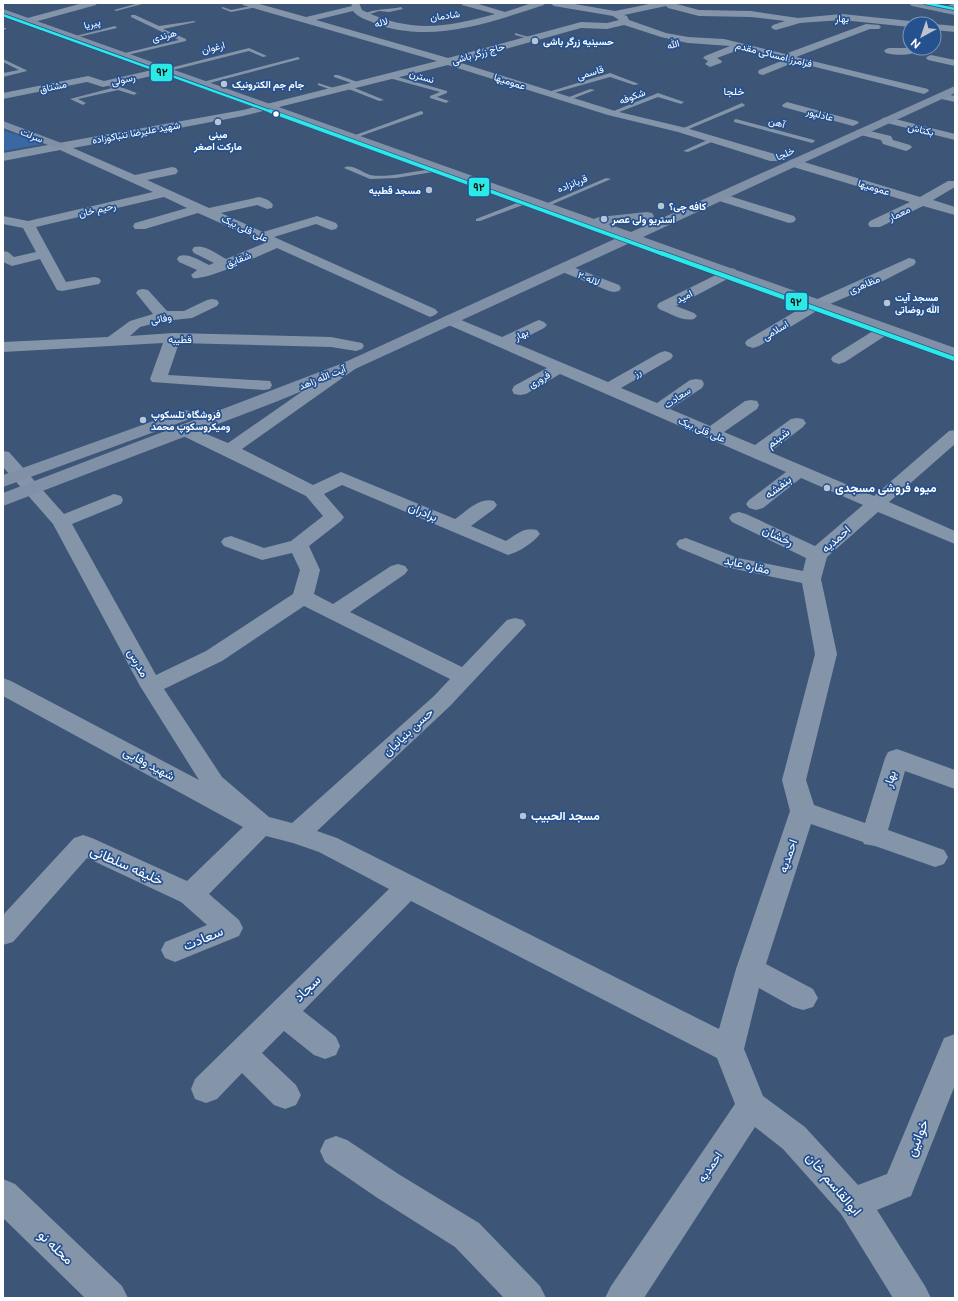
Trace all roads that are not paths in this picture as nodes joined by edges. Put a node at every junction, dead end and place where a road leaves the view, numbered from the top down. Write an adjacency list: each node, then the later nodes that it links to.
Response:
1 (93, 3): 23 (street)
2 (144, 3): 16 (lane)
3 (246, 3): 12 (street, عمومیها)
4 (465, 3): 19 (street)
5 (541, 3): 19 (street, شادمان)
6 (554, 3): 20 (street)
7 (620, 3): 17 (street)
8 (665, 3): 17 (street); 25 (street)
9 (912, 3): 15 (main road)
10 (925, 3): 15 (lane)
11 (355, 5): 21 (street, شادمان); 24 (street, شادمان)
12 (256, 6): 13 (lane); 24 (street, عمومیها)
13 (223, 8)
14 (401, 8): 21 (lane)
15 (952, 9)
16 (116, 10)
17 (638, 10): 20 (street)
18 (3, 13): 23 (main road); 59 (lane)
19 (505, 14): 31 (street, شادمان)
20 (615, 14): 27 (street)
21 (364, 15): 31 (street, شادمان)
22 (133, 16): 30 (lane, هرندی)
23 (28, 20): 39 (main road)
24 (305, 20): 40 (street, عمومیها)
25 (799, 20): 28 (street, بهار); 32 (street, بهار)
26 (194, 22): 30 (lane, هرندی)
27 (624, 22): 35 (street, حاج زرگر باشی); 43 (street, فرامرز امساکی مقدم)
28 (902, 23)
29 (115, 27): 39 (lane, پیریا)
30 (158, 28): 50 (lane, هرندی)
31 (401, 28): 40 (street, لاله)
32 (776, 28)
33 (942, 28): 34 (street)
34 (955, 29)
35 (551, 32): 41 (street, حاج زرگر باشی); 42 (street)
36 (517, 34): 41 (lane)
37 (895, 34): 53 (street)
38 (735, 36): 43 (street)
39 (74, 37): 50 (main road)
40 (367, 38): 47 (street, عمومیها)
41 (530, 38): 56 (street, حاج زرگر باشی)
42 (574, 38)
43 (688, 40): 45 (street, الله); 46 (street, فرامرز امساکی مقدم)
44 (422, 45): 47 (street)
45 (666, 46)
46 (741, 46): 53 (street, فرامرز امساکی مقدم); 58 (street)
47 (408, 49): 56 (street, عمومیها)
48 (889, 51): 49 (street)
49 (902, 51)
50 (123, 55): 59 (main road)
51 (265, 56): 59 (lane, ارغوان)
52 (298, 58): 65 (lane)
53 (790, 58): 60 (street); 75 (street, فرامرز امساکی مقدم)
54 (931, 58): 57 (street)
55 (3, 60): 61 (lane)
56 (448, 62): 63 (street, حاج زرگر باشی); 77 (street, عمومیها)
57 (955, 63)
58 (710, 64)
59 (163, 71): 65 (main road); 66 (street, رسولی); 89 (lane)
60 (763, 72)
61 (3, 75)
62 (336, 76): 68 (lane)
63 (391, 77): 68 (street, حاج زرگر باشی); 83 (lane, نسترن)
64 (955, 77): 75 (main road, خلجا)
65 (202, 83): 89 (main road)
66 (103, 84): 71 (lane); 78 (street, مشتاق)
67 (320, 84): 73 (lane)
68 (360, 84): 70 (street, حاج زرگر باشی)
69 (636, 84): 77 (lane, قاسمی)
70 (348, 87): 73 (street, حاج زرگر باشی); 82 (lane)
71 (118, 88): 76 (lane); 85 (lane)
72 (955, 89): 79 (main road, خلجا)
73 (337, 90): 89 (street, حاج زرگر باشی)
74 (592, 90): 80 (lane)
75 (924, 92): 88 (main road, خلجا)
76 (134, 93)
77 (548, 93): 80 (street, عمومیها)
78 (3, 96)
79 (941, 96): 81 (street); 90 (main road, خلجا)
80 (567, 99): 92 (street, عمومیها)
81 (955, 99)
82 (382, 100)
83 (446, 101)
84 (681, 102): 92 (lane, شکوفه)
85 (83, 103)
86 (742, 105): 97 (lane)
87 (787, 105): 96 (street, عادلپور)
88 (894, 105): 90 (main road); 96 (main road, خلجا)
89 (264, 108): 98 (main road); 102 (street, شهید علیرضا تنباکوزاده); 110 (lane)
90 (911, 109): 93 (main road, خلجا)
91 (421, 113): 98 (lane)
92 (612, 113): 97 (street, عمومیها)
93 (887, 120): 96 (main road, خلجا); 99 (street, بکتاش)
94 (736, 121): 101 (lane, آهن)
95 (3, 124): 102 (main road, سرلت)
96 (857, 128): 101 (main road, خلجا); 103 (street, عادلپور); 105 (main road, خلجا)
97 (682, 130): 100 (street, عمومیها)
98 (353, 138): 110 (main road)
99 (955, 138)
100 (712, 140): 104 (lane); 107 (street, عمومیها)
101 (812, 141): 105 (main road, خلجا)
102 (60, 146): 106 (street, شهید علیرضا تنباکوزاده); 112 (street, علی قلی بیک)
103 (906, 147)
104 (686, 151)
105 (791, 155): 107 (main road, خلجا); 116 (main road, خلجا); 119 (street, عمومیها)
106 (3, 157)
107 (774, 158): 108 (main road, خلجا)
108 (760, 164)
109 (347, 168): 110 (lane)
110 (438, 170): 118 (main road)
111 (172, 171): 112 (street)
112 (135, 179): 115 (street, علی قلی بیک)
113 (608, 179): 122 (lane, قربانزاده)
114 (952, 184): 119 (street, معمار)
115 (166, 193): 120 (street, رحیم خان); 123 (street, علی قلی بیک)
116 (720, 197): 125 (main road, خلجا); 126 (street)
117 (684, 200): 125 (main road)
118 (527, 202): 122 (main road); 130 (lane); 136 (lane)
119 (922, 202): 124 (street, عمومیها); 131 (street, معمار)
120 (114, 205): 127 (street); 132 (street, رحیم خان)
121 (268, 206): 123 (street)
122 (544, 206): 128 (main road)
123 (206, 210): 133 (street); 135 (street, علی قلی بیک)
124 (955, 211)
125 (658, 215): 128 (main road); 136 (main road); 136 (main road); 139 (main road)
126 (788, 218)
127 (118, 219)
128 (582, 219): 136 (main road)
129 (3, 220): 132 (street, رحیم خان)
130 (478, 220)
131 (875, 224)
132 (28, 225): 140 (street)
133 (140, 226)
134 (331, 226): 135 (street)
135 (263, 236): 137 (street, علی قلی بیک)
136 (625, 236): 139 (main road); 145 (main road, آیت الله زاهد); 146 (lane)
137 (278, 243): 144 (street, شقایق); 152 (street, علی قلی بیک)
138 (199, 250): 144 (street)
139 (673, 252): 146 (main road)
140 (43, 254): 141 (street); 147 (street)
141 (3, 255)
142 (184, 260): 144 (street, شقایق)
143 (909, 262): 151 (street, مظاهری)
144 (226, 264)
145 (565, 268): 148 (street, ۲-لاله); 155 (main road, آیت الله زاهد)
146 (726, 274): 151 (main road); 154 (street, امید)
147 (94, 281)
148 (614, 288)
149 (143, 293): 153 (street)
150 (212, 303): 153 (street, وفائی)
151 (815, 306): 157 (main road); 161 (street, اسلامی)
152 (430, 312): 163 (main road, آیت الله زاهد)
153 (163, 316): 159 (street, وفائی)
154 (679, 316)
155 (449, 320): 160 (street, علی قلی بیک); 168 (main road, آیت الله زاهد)
156 (539, 326): 160 (street, بهار)
157 (884, 330): 164 (main road); 166 (street); 167 (lane)
158 (173, 338): 159 (street, قطیبه); 163 (street, قطیبه); 171 (street)
159 (114, 340): 162 (street, قطیبه)
160 (503, 343): 169 (street, علی قلی بیک)
161 (753, 343)
162 (3, 346)
163 (356, 346): 171 (main road, آیت الله زاهد)
164 (955, 353)
165 (665, 356): 172 (street, رز)
166 (839, 359)
167 (955, 359)
168 (349, 366): 177 (main road, آیت الله زاهد); 180 (street)
169 (558, 368): 172 (street, علی قلی بیک); 173 (street, فروری)
170 (696, 384): 175 (street, سعادت)
171 (264, 385): 184 (main road, آیت الله زاهد)
172 (608, 389): 175 (street, علی قلی بیک)
173 (520, 390)
174 (750, 405): 178 (street)
175 (658, 410): 178 (street, علی قلی بیک)
176 (797, 423): 181 (street, شبنم)
177 (185, 430): 180 (street); 184 (main road, آیت الله زاهد)
178 (712, 433): 181 (street, علی قلی بیک)
179 (955, 436): 188 (street, احمدیه)
180 (229, 450): 185 (street)
181 (758, 452): 183 (street, علی قلی بیک)
182 (3, 456): 184 (street)
183 (800, 470): 188 (street, علی قلی بیک); 189 (street, بنفشه)
184 (18, 482): 186 (main road, آیت الله زاهد); 192 (street, مدرس)
185 (313, 492): 193 (street, برادران); 198 (street)
186 (3, 500)
187 (114, 500): 192 (street)
188 (877, 503): 195 (street, علی قلی بیک); 199 (street, احمدیه)
189 (756, 504)
190 (487, 505): 193 (street)
191 (739, 518): 199 (street, رخشان)
192 (61, 522): 207 (street, مدرس)
193 (457, 527): 194 (street, برادران)
194 (530, 534)
195 (955, 538)
196 (231, 542): 198 (street)
197 (686, 544): 201 (street, مقاره عابد)
198 (298, 546): 202 (street)
199 (817, 555): 201 (street, احمدیه)
200 (398, 570): 203 (street)
201 (811, 579): 209 (street, احمدیه)
202 (303, 597): 203 (street); 207 (street)
203 (334, 613): 205 (street)
204 (515, 625): 205 (street, حسن بنیانیان)
205 (464, 677): 211 (street, حسن بنیانیان)
206 (3, 686): 210 (street, شهید وفایی)
207 (151, 686): 210 (street, مدرس)
208 (955, 780): 212 (street, بهار)
209 (803, 811): 212 (street); 218 (street, احمدیه)
210 (261, 825): 211 (street, شهید وفایی); 215 (street)
211 (297, 834): 214 (street)
212 (873, 837): 213 (street)
213 (934, 857)
214 (408, 887): 220 (street, سجاد); 223 (street)
215 (191, 894): 216 (street, خلیفه سلطانی); 217 (street, سعادت)
216 (6, 924)
217 (175, 950)
218 (750, 969): 219 (street); 223 (street, احمدیه)
219 (804, 998)
220 (283, 1012): 221 (street); 224 (street, سجاد)
221 (325, 1046)
222 (955, 1047): 230 (street, خوانین)
223 (729, 1050): 227 (street)
224 (242, 1054): 225 (street, سجاد); 226 (street)
225 (206, 1089)
226 (285, 1095)
227 (751, 1106): 230 (street, ابوالقاسم خان); 233 (street, احمدیه)
228 (336, 1151): 232 (street)
229 (3, 1195): 231 (street, محله نو)
230 (853, 1203): 234 (street, ابوالقاسم خان)
231 (110, 1298)
232 (528, 1298)
233 (623, 1298)
234 (913, 1298)

